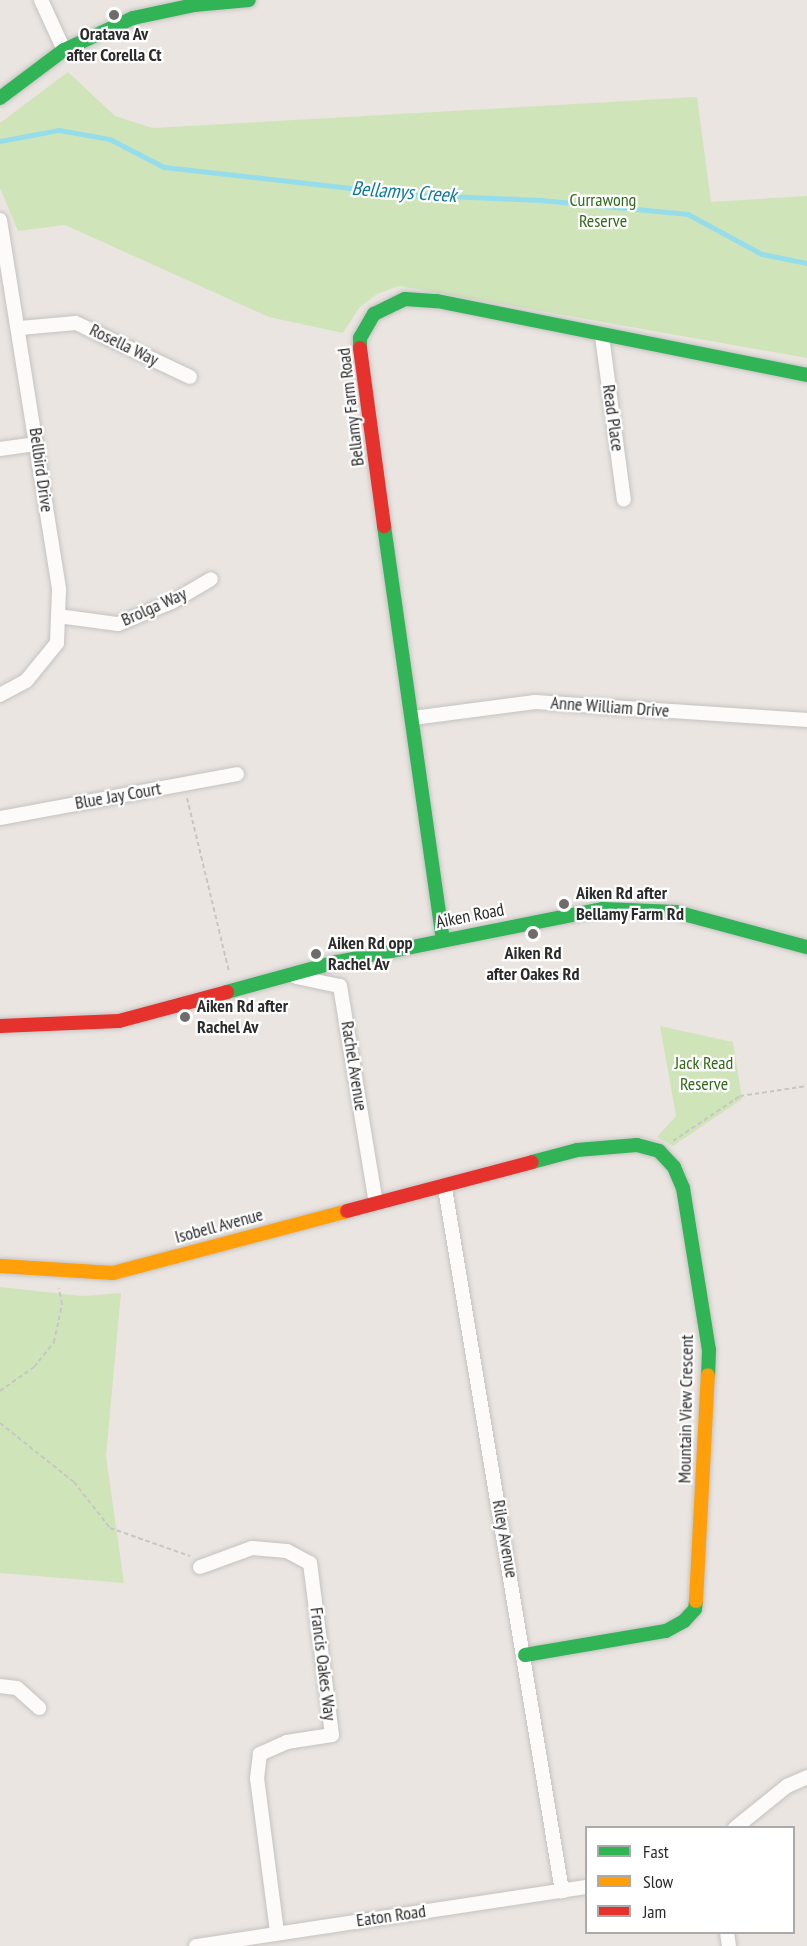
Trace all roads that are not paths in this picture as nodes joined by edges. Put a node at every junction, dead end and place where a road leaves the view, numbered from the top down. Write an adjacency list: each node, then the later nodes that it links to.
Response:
1 (41, 0): 3 (street)
2 (249, 0): 3 (street)
3 (64, 50): 4 (street)
4 (0, 98)
5 (0, 220): 6 (street, Bellbird Drive)
6 (20, 328): 9 (street, Rosella Way); 10 (street, Bellbird Drive)
7 (602, 336): 8 (street, Bellamy Farm Road); 12 (street, Read Place); 16 (street, Bellamy Farm Road)
8 (807, 375)
9 (190, 377)
10 (38, 444): 11 (street); 14 (street, Bellbird Drive)
11 (0, 449)
12 (624, 500)
13 (211, 579): 14 (street, Brolga Way)
14 (58, 616): 15 (street, Bellbird Drive)
15 (0, 695)
16 (413, 718): 17 (street, Anne William Drive); 20 (street, Bellamy Farm Road)
17 (807, 720)
18 (237, 774): 19 (street, Blue Jay Court)
19 (0, 818)
20 (443, 940): 21 (street, Aiken Road); 22 (street, Aiken Road)
21 (807, 947)
22 (285, 975): 23 (street, Aiken Road); 25 (street, Rachel Avenue)
23 (0, 1026)
24 (445, 1188): 25 (street, Isobell Avenue); 28 (street, Riley Avenue); 28 (street, Mountain View Crescent)
25 (376, 1203): 26 (street, Isobell Avenue)
26 (0, 1266)
27 (200, 1567): 35 (street, Francis Oakes Way)
28 (525, 1655): 34 (street, Riley Avenue)
29 (0, 1686): 30 (street)
30 (39, 1708)
31 (807, 1777): 32 (street)
32 (736, 1826)
33 (585, 1887): 34 (street, Eaton Road)
34 (562, 1891): 35 (street, Eaton Road)
35 (277, 1933): 36 (street, Eaton Road)
36 (196, 1946)

